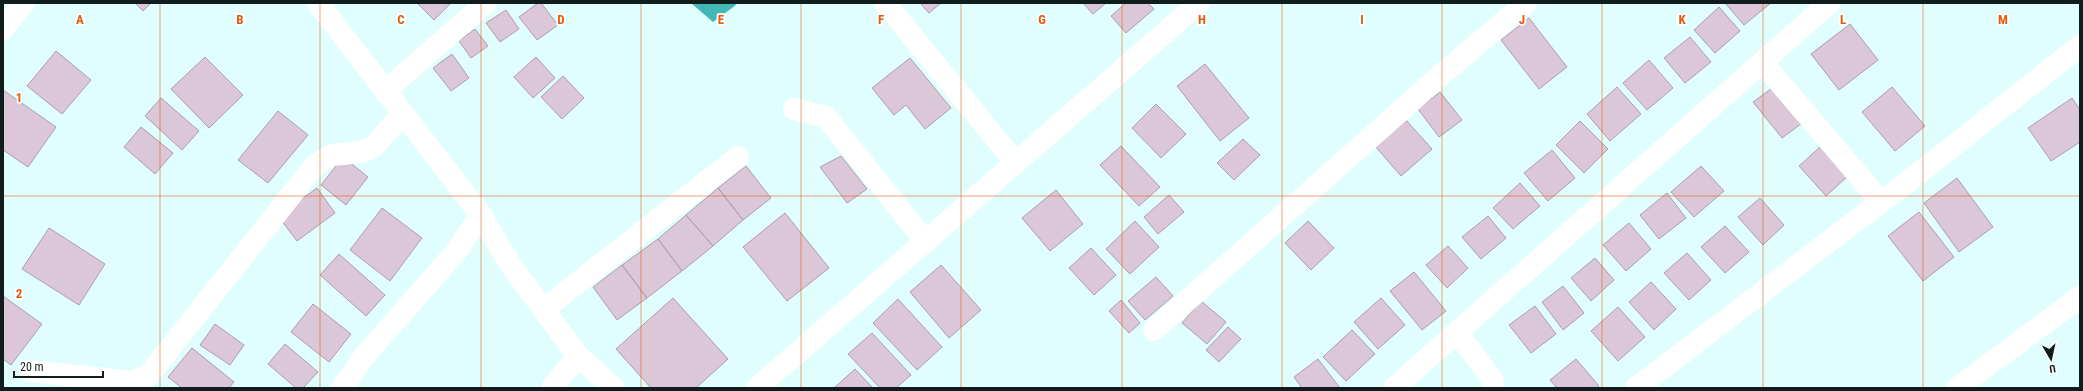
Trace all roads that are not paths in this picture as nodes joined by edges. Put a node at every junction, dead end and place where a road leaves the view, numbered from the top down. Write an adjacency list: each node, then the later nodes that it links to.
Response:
1 (24, 3): 8 (street)
2 (318, 3): 11 (street)
3 (486, 3): 11 (street)
4 (885, 3): 15 (street)
5 (1199, 3): 15 (street)
6 (1526, 3): 21 (street)
7 (1829, 3): 10 (street)
8 (3, 29)
9 (2080, 46): 16 (street)
10 (1762, 62): 16 (street); 22 (street)
11 (385, 91): 13 (street)
12 (794, 109): 18 (street)
13 (403, 114): 17 (street); 24 (street)
14 (738, 157): 20 (street)
15 (1016, 163): 18 (street)
16 (1881, 202): 31 (street)
17 (481, 215): 20 (street); 26 (street)
18 (926, 242): 29 (street)
19 (2080, 297): 32 (street)
20 (544, 309): 23 (street)
21 (1154, 330)
22 (1457, 332): 25 (street); 30 (street)
23 (578, 356): 27 (street); 28 (street)
24 (30, 371)
25 (1403, 384)
26 (342, 388)
27 (552, 388)
28 (614, 388)
29 (758, 388)
30 (1493, 388)
31 (1636, 388)
32 (1957, 388)

